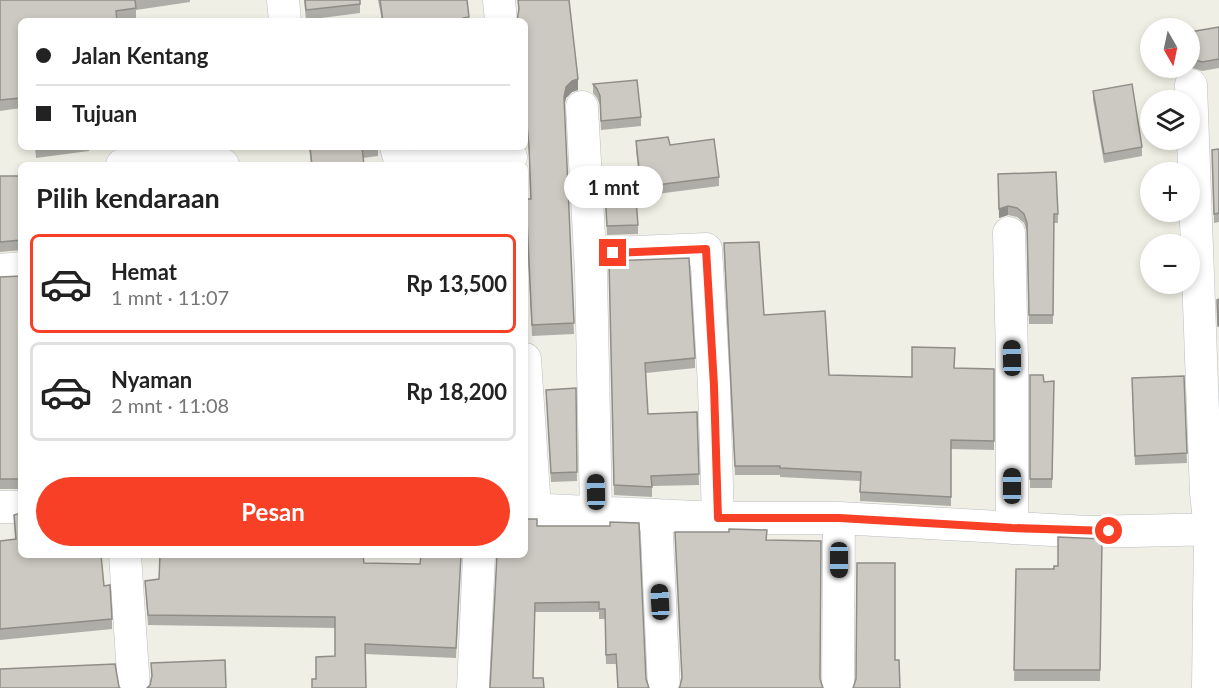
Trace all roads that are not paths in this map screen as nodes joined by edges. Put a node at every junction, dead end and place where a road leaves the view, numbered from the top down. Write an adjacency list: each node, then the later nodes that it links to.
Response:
1 (283, 0): 3 (street)
2 (500, 0): 4 (street)
3 (285, 18)
4 (501, 18)
5 (1191, 85): 24 (street)
6 (582, 106): 12 (street)
7 (213, 156): 9 (street)
8 (511, 156): 10 (street)
9 (152, 162)
10 (450, 162)
11 (1010, 233): 23 (street)
12 (590, 254): 19 (street); 21 (street)
13 (18, 268): 14 (street)
14 (0, 270)
15 (528, 449): 18 (street)
16 (0, 507): 17 (street)
17 (18, 507)
18 (530, 509): 19 (street)
19 (596, 513): 20 (street)
20 (656, 515): 21 (street); 29 (street)
21 (718, 518): 22 (street)
22 (839, 518): 23 (street); 30 (street)
23 (1012, 528): 24 (street)
24 (1214, 529): 31 (street)
25 (125, 558): 27 (street)
26 (479, 558): 28 (street)
27 (134, 688)
28 (473, 688)
29 (664, 688)
30 (838, 688)
31 (1208, 688)

